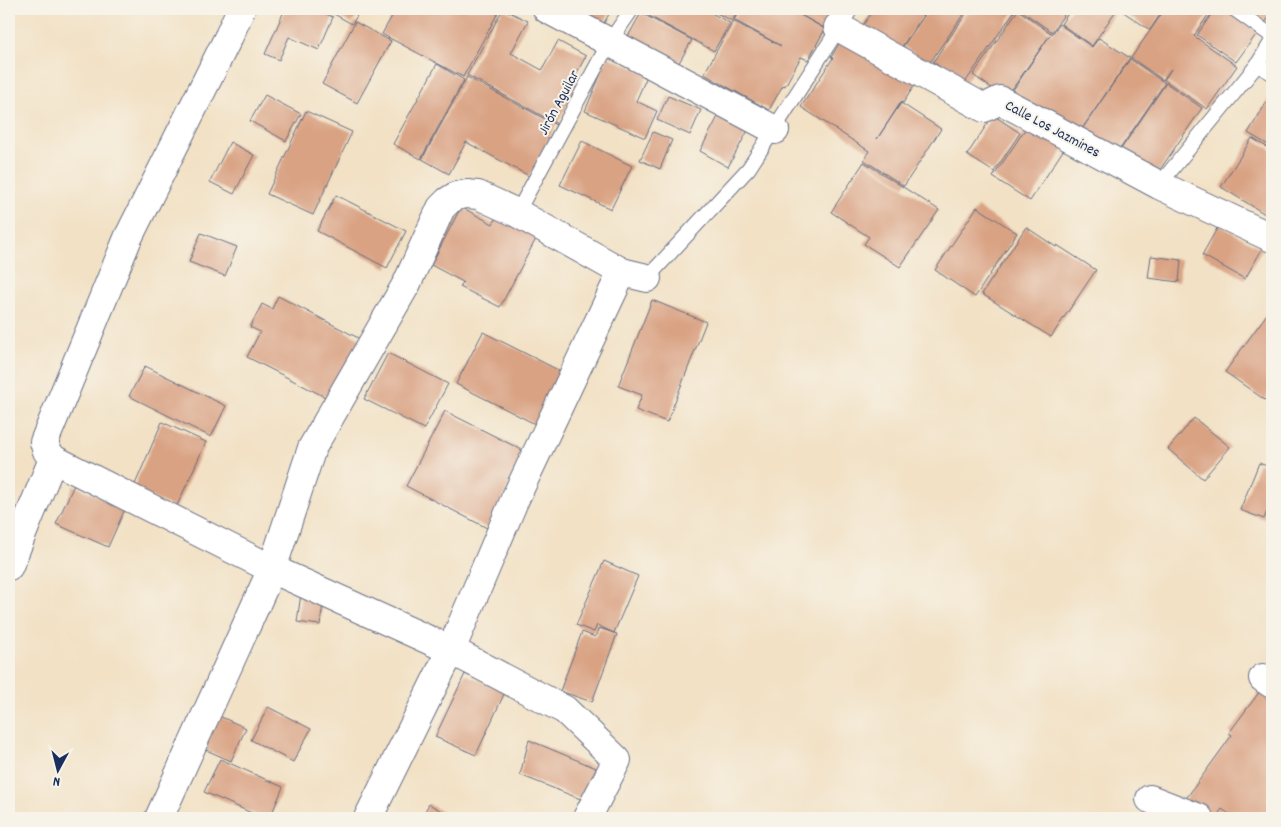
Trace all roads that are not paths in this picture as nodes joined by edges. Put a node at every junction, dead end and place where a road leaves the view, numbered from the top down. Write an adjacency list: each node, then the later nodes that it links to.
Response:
1 (241, 9): 16 (street)
2 (547, 9): 7 (street)
3 (632, 9): 7 (lane, Jirón Aguilar)
4 (1234, 9): 6 (lane)
5 (845, 18): 11 (lane); 12 (street, Calle Los Jazmines)
6 (1272, 36)
7 (610, 41): 11 (street); 13 (lane, Jirón Aguilar)
8 (1272, 41): 9 (lane)
9 (1257, 65): 10 (lane); 12 (lane)
10 (1272, 72)
11 (775, 130): 15 (lane)
12 (1159, 185): 14 (street, Calle Los Jazmines)
13 (517, 213): 15 (street); 18 (street)
14 (1272, 238)
15 (634, 275): 19 (street)
16 (53, 459): 17 (street); 18 (street)
17 (9, 566)
18 (272, 569): 19 (street); 21 (street)
19 (451, 650): 22 (street); 23 (street)
20 (1150, 799): 24 (street)
21 (159, 818)
22 (368, 818)
23 (587, 818)
24 (1199, 818)

